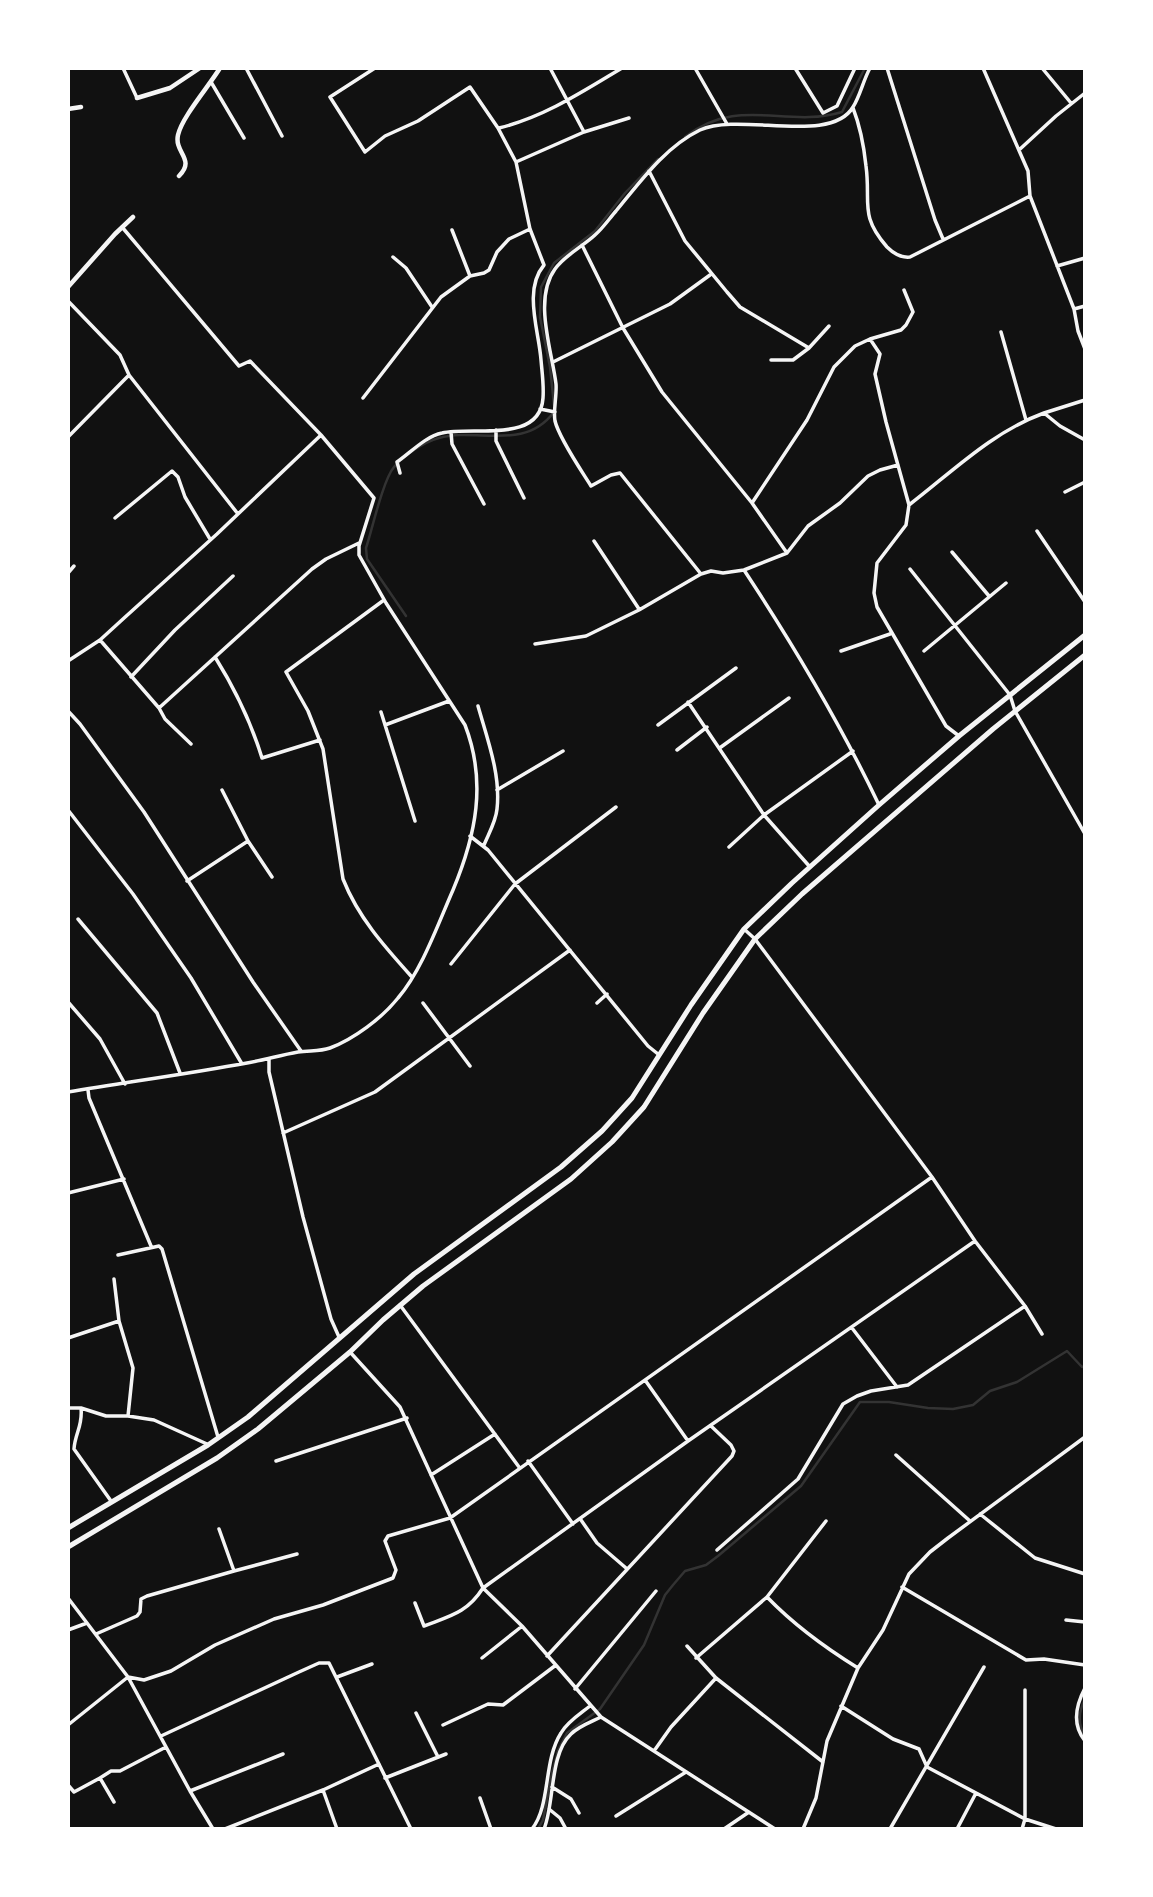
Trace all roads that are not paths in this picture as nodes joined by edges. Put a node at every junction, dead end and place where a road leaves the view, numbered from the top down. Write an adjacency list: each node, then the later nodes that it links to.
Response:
1 (123, 68): 17 (street)
2 (200, 68): 17 (street)
3 (220, 68): 15 (street)
4 (246, 68): 27 (street)
5 (375, 68): 25 (street)
6 (550, 68): 18 (street)
7 (622, 68): 18 (street)
8 (695, 68): 24 (street)
9 (795, 68): 10 (street)
10 (855, 68)
11 (870, 68): 21 (street)
12 (887, 68): 38 (street)
13 (983, 68): 29 (street)
14 (1042, 68): 19 (street)
15 (211, 82): 28 (street); 32 (street)
16 (1085, 93): 19 (street)
17 (137, 98)
18 (568, 101): 25 (street); 26 (street)
19 (1071, 103): 29 (street)
20 (81, 107): 22 (street)
21 (853, 108): 24 (street); 38 (street)
22 (68, 109)
23 (629, 118): 26 (street)
24 (728, 125): 31 (street)
25 (498, 128): 30 (street)
26 (584, 132): 30 (street)
27 (282, 136)
28 (244, 138)
29 (1019, 150): 33 (street)
30 (516, 162): 36 (street)
31 (649, 171): 39 (street); 43 (street)
32 (179, 176)
33 (1030, 196): 38 (street); 42 (street)
34 (133, 217): 35 (street)
35 (122, 227): 45 (street); 68 (street)
36 (530, 229): 44 (street); 62 (street)
37 (452, 230): 44 (street)
38 (943, 239)
39 (582, 245): 52 (street); 58 (street)
40 (393, 257): 49 (street)
41 (1085, 258): 42 (street)
42 (1057, 266): 50 (street)
43 (711, 275): 52 (street); 55 (street)
44 (470, 276): 49 (street)
45 (68, 287)
46 (904, 290): 54 (street)
47 (68, 301): 59 (street)
48 (1085, 306): 50 (street)
49 (432, 307): 60 (street)
50 (1074, 309): 56 (street)
51 (829, 326): 55 (street)
52 (623, 328): 58 (street); 76 (street)
53 (1000, 332): 65 (street)
54 (870, 338): 71 (street); 76 (street)
55 (808, 348): 57 (street)
56 (1085, 349)
57 (771, 360)
58 (553, 362): 63 (street)
59 (129, 375): 69 (street); 79 (street)
60 (363, 398)
61 (1085, 400): 64 (street)
62 (541, 409): 63 (street); 66 (street)
63 (555, 412): 91 (street)
64 (1044, 413): 65 (street); 70 (street)
65 (1026, 420): 78 (street)
66 (496, 430): 67 (street); 75 (street)
67 (451, 432): 72 (street); 77 (street)
68 (321, 435): 79 (street); 84 (street)
69 (68, 438)
70 (1085, 440)
71 (898, 465): 78 (street); 86 (street)
72 (400, 473)
73 (1085, 482): 74 (street)
74 (1065, 492)
75 (524, 498)
76 (752, 503): 86 (street)
77 (484, 504)
78 (909, 505): 99 (street)
79 (238, 514): 82 (street)
80 (115, 517): 82 (street)
81 (1037, 531): 96 (street)
82 (210, 539): 101 (street)
83 (594, 541): 97 (street)
84 (360, 543): 95 (street); 106 (street)
85 (952, 551): 94 (street)
86 (787, 552): 89 (street)
87 (74, 566): 90 (street)
88 (910, 569): 98 (street)
89 (744, 570): 91 (street); 128 (street)
90 (68, 573)
91 (701, 574): 97 (street)
92 (233, 576): 109 (street)
93 (1006, 583): 94 (street)
94 (990, 596): 98 (street)
95 (384, 600): 112 (street); 123 (street)
96 (1085, 603)
97 (639, 610): 102 (street)
98 (955, 625): 104 (street); 110 (street)
99 (890, 634): 103 (street); 122 (street)
100 (1085, 635): 110 (main road)
101 (100, 640): 107 (street); 109 (street)
102 (535, 644)
103 (841, 651)
104 (924, 651)
105 (1085, 655): 117 (main road)
106 (215, 657): 115 (street); 123 (street)
107 (68, 661)
108 (736, 668): 113 (street)
109 (131, 677): 115 (street)
110 (1010, 695): 117 (street); 122 (main road)
111 (789, 698): 125 (street)
112 (449, 701): 119 (street); 137 (street)
113 (688, 702): 120 (street); 121 (street)
114 (478, 706): 130 (street)
115 (159, 708): 124 (street)
116 (68, 711): 143 (street)
117 (1015, 711): 136 (street); 147 (main road)
118 (381, 712): 119 (street)
119 (385, 725): 135 (street)
120 (658, 725)
121 (706, 727): 125 (street); 126 (street)
122 (959, 736): 131 (main road)
123 (320, 740): 150 (street)
124 (191, 744)
125 (720, 747): 134 (street)
126 (677, 750)
127 (563, 751): 130 (street)
128 (853, 751): 131 (street); 134 (street)
129 (222, 790): 138 (street)
130 (497, 790): 139 (street)
131 (879, 805): 141 (main road)
132 (616, 807): 144 (street)
133 (68, 810): 159 (street)
134 (765, 815): 140 (street); 141 (street)
135 (415, 821)
136 (1085, 834)
137 (472, 837): 139 (street); 150 (street)
138 (248, 841): 142 (street); 143 (street)
139 (484, 845): 144 (street)
140 (729, 847)
141 (810, 867): 146 (main road)
142 (272, 877)
143 (187, 881): 156 (street)
144 (514, 884): 148 (street); 149 (street)
145 (78, 919): 161 (street)
146 (744, 929): 147 (street); 157 (main road)
147 (755, 939): 166 (street); 170 (main road)
148 (569, 950): 151 (street); 155 (street)
149 (451, 964)
150 (411, 976): 156 (street)
151 (607, 994): 154 (street); 157 (street)
152 (68, 1002): 162 (street)
153 (422, 1003): 155 (street)
154 (597, 1003)
155 (451, 1038): 160 (street); 165 (street)
156 (301, 1051): 158 (street)
157 (658, 1054): 169 (main road)
158 (269, 1062): 159 (street); 165 (street)
159 (242, 1064): 161 (street)
160 (470, 1066)
161 (180, 1073): 162 (street)
162 (125, 1084): 163 (street)
163 (88, 1090): 164 (street); 167 (street)
164 (68, 1092)
165 (284, 1133): 181 (street)
166 (932, 1177): 171 (street); 183 (street)
167 (124, 1179): 168 (street); 172 (street)
168 (68, 1194)
169 (479, 1228): 170 (main road); 181 (main road)
170 (487, 1238): 175 (main road)
171 (975, 1241): 176 (street); 178 (street)
172 (151, 1246): 173 (street); 192 (street)
173 (118, 1255)
174 (114, 1279): 177 (street)
175 (400, 1305): 182 (main road); 190 (street)
176 (1025, 1306): 179 (street); 184 (street)
177 (119, 1321): 180 (street); 187 (street)
178 (852, 1328): 184 (street); 189 (street)
179 (1042, 1334)
180 (68, 1338)
181 (340, 1339): 192 (main road)
182 (350, 1352): 188 (street); 211 (main road)
183 (645, 1380): 193 (street); 199 (street)
184 (897, 1387): 212 (street)
185 (68, 1408): 186 (street)
186 (81, 1408): 187 (street); 195 (street)
187 (128, 1416): 194 (street)
188 (407, 1418): 198 (street); 201 (street)
189 (711, 1426): 193 (street); 214 (street)
190 (495, 1434): 200 (street); 201 (street)
191 (1085, 1437): 203 (street)
192 (219, 1439): 194 (main road)
193 (688, 1441): 205 (street)
194 (208, 1445): 202 (main road)
195 (74, 1450): 196 (street); 202 (street)
196 (68, 1454)
197 (896, 1455): 207 (street)
198 (276, 1461)
199 (528, 1461): 200 (street); 208 (street)
200 (519, 1467): 204 (street)
201 (431, 1475): 204 (street)
202 (112, 1503): 209 (main road)
203 (980, 1514): 207 (street); 216 (street)
204 (450, 1518): 218 (street); 239 (street)
205 (581, 1520): 208 (street); 214 (street)
206 (827, 1521): 220 (street)
207 (970, 1521): 217 (street)
208 (573, 1524): 218 (street)
209 (68, 1528)
210 (219, 1529): 215 (street)
211 (68, 1547)
212 (717, 1550)
213 (297, 1554): 215 (street)
214 (626, 1568): 230 (street)
215 (233, 1572): 228 (street)
216 (1085, 1574)
217 (902, 1587): 235 (street); 237 (street)
218 (483, 1588): 222 (street); 226 (street)
219 (656, 1591): 242 (street)
220 (767, 1597): 232 (street); 237 (street)
221 (68, 1598): 225 (street)
222 (415, 1603)
223 (1066, 1620): 224 (street)
224 (1085, 1622)
225 (87, 1623): 227 (street); 228 (street)
226 (522, 1626): 230 (street); 231 (street)
227 (68, 1630)
228 (96, 1634): 239 (street)
229 (687, 1646): 232 (street)
230 (547, 1656): 234 (street)
231 (482, 1658)
232 (696, 1658): 240 (street)
233 (372, 1664): 238 (street)
234 (556, 1665): 242 (street); 249 (street)
235 (1085, 1665)
236 (984, 1667): 259 (street)
237 (858, 1668): 245 (street)
238 (337, 1676): 250 (street); 258 (street)
239 (128, 1677): 248 (street); 250 (street)
240 (716, 1678): 253 (street); 257 (street)
241 (1085, 1688): 251 (street)
242 (575, 1689): 244 (street)
243 (1025, 1690): 274 (street)
244 (590, 1706): 247 (street); 280 (street)
245 (841, 1706): 257 (street); 259 (street)
246 (416, 1713): 256 (street)
247 (601, 1717): 253 (street); 264 (street)
248 (68, 1725)
249 (443, 1725)
250 (161, 1736): 252 (street)
251 (1085, 1741)
252 (166, 1747): 261 (street); 266 (street)
253 (654, 1751): 260 (street)
254 (283, 1754): 266 (street)
255 (446, 1754): 256 (street)
256 (438, 1757): 262 (street)
257 (823, 1762): 285 (street)
258 (379, 1764): 262 (street); 265 (street)
259 (927, 1767): 267 (street); 286 (street)
260 (686, 1772): 271 (street); 273 (street)
261 (100, 1778): 263 (street); 269 (street)
262 (385, 1778): 278 (street)
263 (68, 1785)
264 (552, 1787): 270 (street); 272 (street)
265 (323, 1790): 276 (street); 277 (street)
266 (190, 1791): 275 (street)
267 (976, 1793): 274 (street); 287 (street)
268 (480, 1798): 279 (street)
269 (114, 1802)
270 (549, 1809): 281 (street); 282 (street)
271 (749, 1812): 283 (street); 284 (street)
272 (579, 1813)
273 (617, 1816)
274 (1025, 1819): 288 (street); 289 (street)
275 (213, 1829)
276 (225, 1829)
277 (337, 1829)
278 (411, 1829)
279 (491, 1829)
280 (531, 1829)
281 (544, 1829)
282 (566, 1829)
283 (724, 1829)
284 (775, 1829)
285 (803, 1829)
286 (890, 1829)
287 (957, 1829)
288 (1022, 1829)
289 (1056, 1829)

